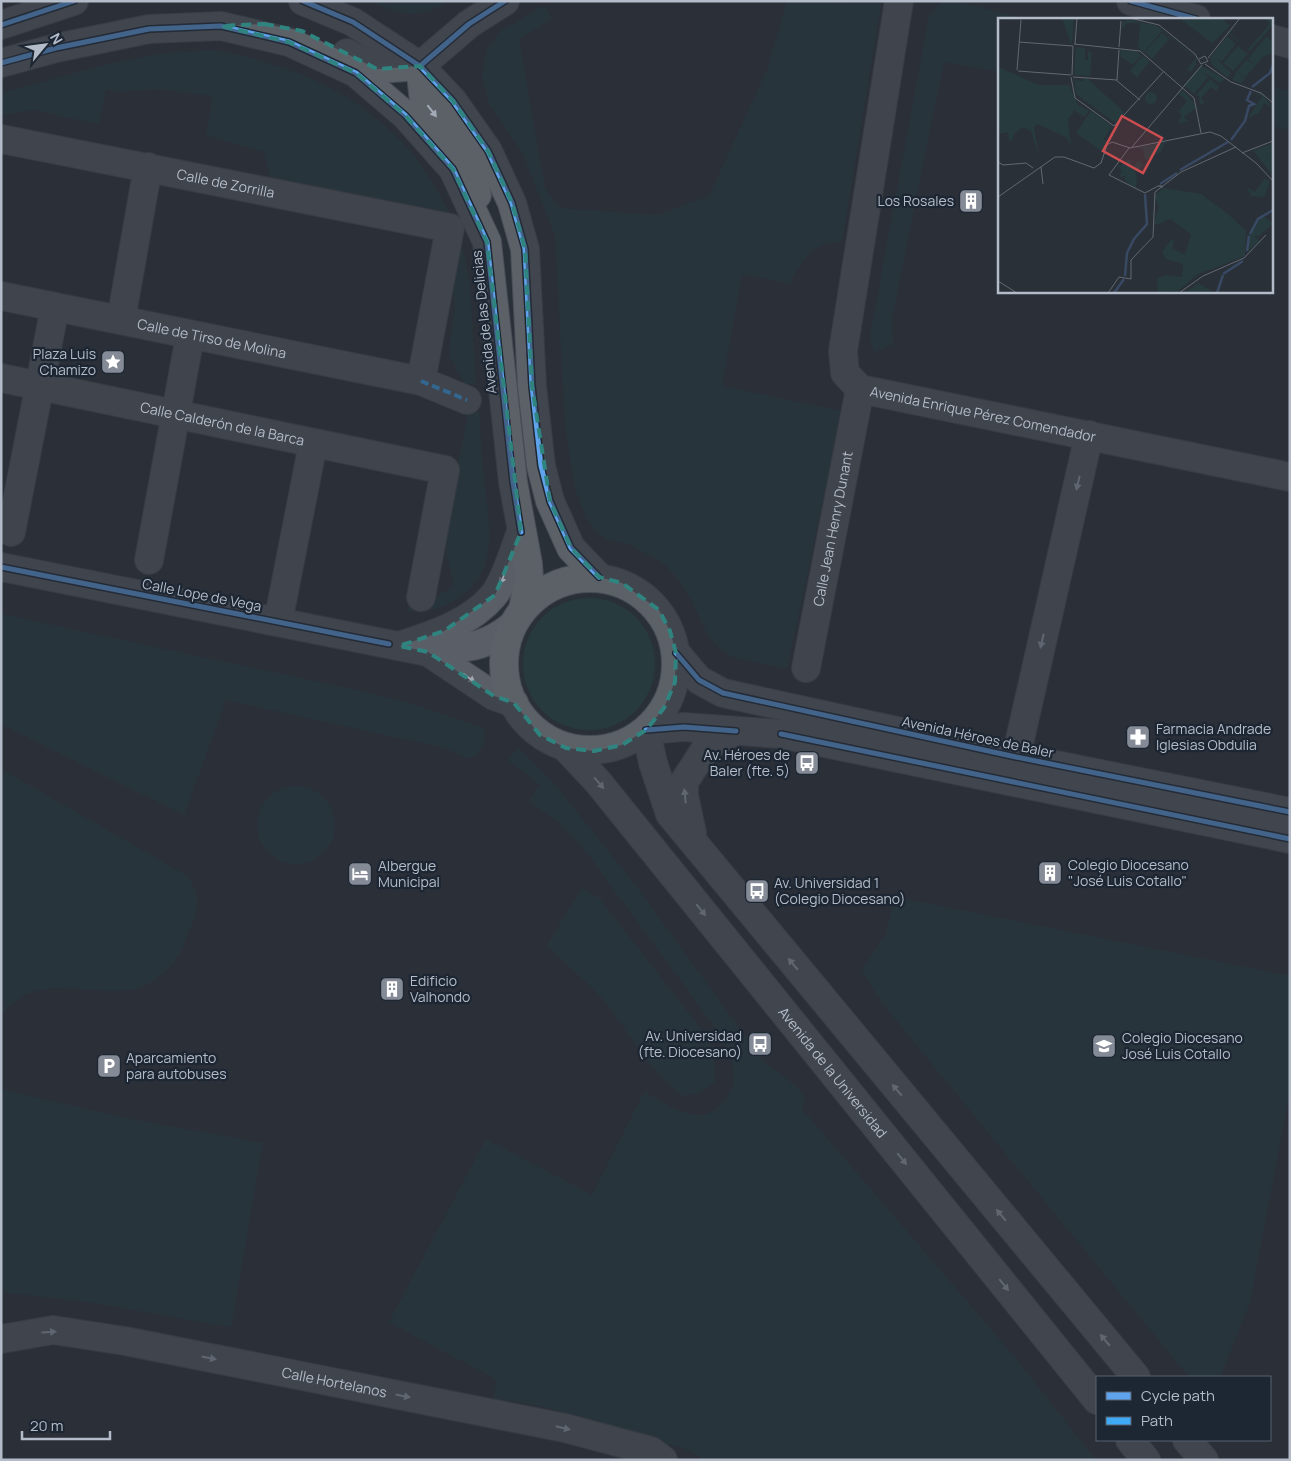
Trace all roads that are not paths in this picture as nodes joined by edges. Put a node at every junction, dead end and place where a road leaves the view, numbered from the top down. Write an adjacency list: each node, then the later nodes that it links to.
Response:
1 (74, 1): 7 (main road)
2 (303, 1): 12 (main road)
3 (505, 1): 12 (main road)
4 (899, 1): 23 (street, Avenida Enrique Pérez Comendador)
5 (1131, 1): 6 (street)
6 (1192, 18)
7 (1, 25)
8 (221, 26): 11 (main road, Avenida de las Delicias); 12 (main road); 15 (main road, Avenida de las Delicias)
9 (1274, 40): 10 (street)
10 (1290, 44)
11 (1, 64)
12 (420, 66): 15 (main road, one-way to 15); 33 (main road)
13 (1, 138): 14 (street, Calle de Zorrilla)
14 (148, 167): 18 (street); 21 (street, Calle de Zorrilla)
15 (487, 242): 30 (main road, Avenida de las Delicias)
16 (1, 296): 17 (street, Calle de Tirso de Molina)
17 (55, 307): 18 (street, Calle de Tirso de Molina); 22 (street)
18 (121, 320): 19 (street, Calle de Tirso de Molina)
19 (190, 336): 21 (street, Calle de Tirso de Molina); 25 (street)
20 (1, 378): 22 (street, Calle Calderón de la Barca)
21 (422, 381): 24 (street, Calle de Tirso de Molina)
22 (40, 386): 25 (street, Calle Calderón de la Barca); 29 (street)
23 (860, 388): 26 (street, Avenida Enrique Pérez Comendador); 40 (street, Calle Jean Henry Dunant)
24 (467, 400)
25 (175, 414): 27 (street, Calle Calderón de la Barca); 31 (street)
26 (1088, 435): 28 (street, Avenida Enrique Pérez Comendador); 45 (street, one-way to 45)
27 (312, 444): 34 (street, Calle Calderón de la Barca); 36 (street)
28 (1290, 477)
29 (11, 532)
30 (521, 532): 35 (main road, Avenida de las Delicias); 37 (street, Calle Lope de Vega, one-way to 37)
31 (149, 560)
32 (1, 567): 36 (street, Calle Lope de Vega)
33 (598, 578): 35 (main road); 39 (main road)
34 (420, 597)
35 (517, 617): 38 (street, Calle Lope de Vega); 41 (main road)
36 (278, 622): 37 (street, Calle Lope de Vega)
37 (399, 646): 38 (street, Calle Lope de Vega)
38 (428, 652): 41 (street, Calle Lope de Vega, one-way to 41)
39 (676, 653): 42 (main road); 45 (main road, Avenida Héroes de Baler)
40 (806, 668)
41 (514, 703): 44 (main road)
42 (646, 730): 43 (main road); 44 (main road); 48 (main road)
43 (736, 731): 47 (main road); 48 (main road, one-way to 43)
44 (566, 748): 51 (main road, Avenida de la Universidad, one-way to 51)
45 (1016, 757): 46 (main road, Avenida Héroes de Baler)
46 (1290, 812)
47 (1290, 839)
48 (695, 844): 50 (main road, one-way to 48)
49 (1, 1339): 54 (street, Calle Hortelanos, one-way to 54)
50 (1135, 1376)
51 (1096, 1399)
52 (1131, 1441): 55 (main road)
53 (1189, 1441): 56 (main road)
54 (663, 1460)
55 (1146, 1460)
56 (1204, 1460)

